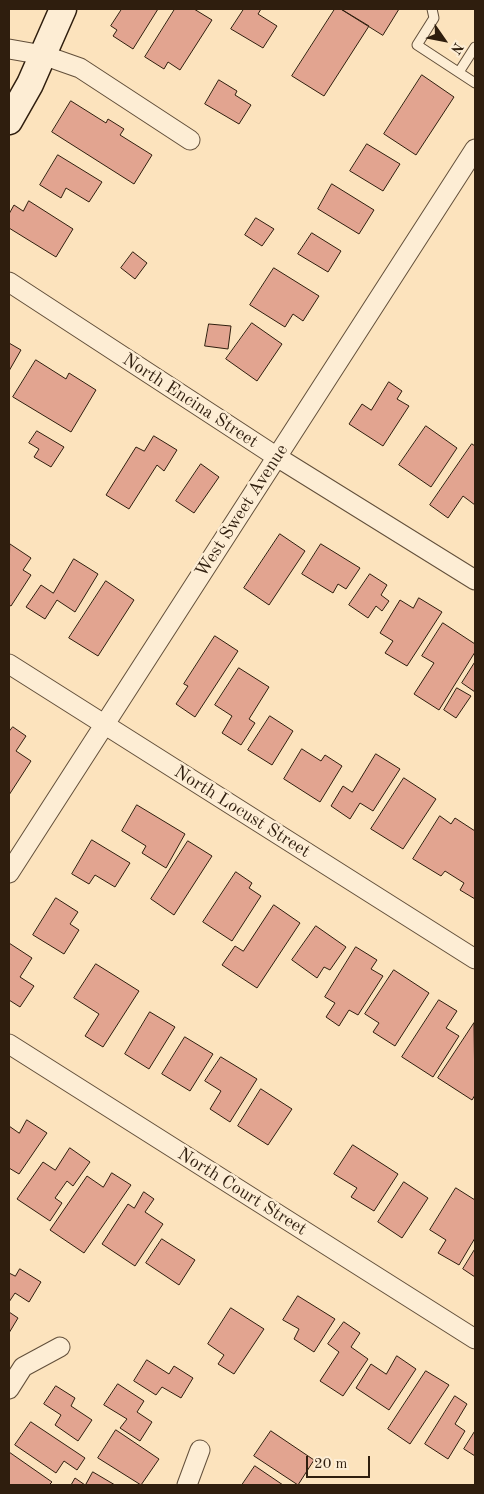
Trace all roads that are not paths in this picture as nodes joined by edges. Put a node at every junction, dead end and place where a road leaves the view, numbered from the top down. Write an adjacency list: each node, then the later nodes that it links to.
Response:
1 (64, 9): 5 (main road)
2 (432, 9): 6 (lane)
3 (475, 46): 6 (lane)
4 (9, 49): 5 (street)
5 (43, 55): 8 (main road); 9 (street)
6 (459, 72): 7 (lane)
7 (475, 82)
8 (9, 121)
9 (190, 140)
10 (475, 149): 12 (street, West Sweet Avenue)
11 (9, 282): 12 (street, North Encina Street)
12 (277, 457): 13 (street, North Encina Street); 15 (street, West Sweet Avenue)
13 (475, 580)
14 (9, 664): 15 (street, North Locust Street)
15 (103, 725): 16 (street, West Sweet Avenue); 17 (street, North Locust Street)
16 (9, 873)
17 (475, 959)
18 (9, 1044): 19 (street, North Court Street)
19 (475, 1339)
20 (60, 1347): 21 (street)
21 (9, 1389)
22 (200, 1450): 23 (street)
23 (187, 1485)

